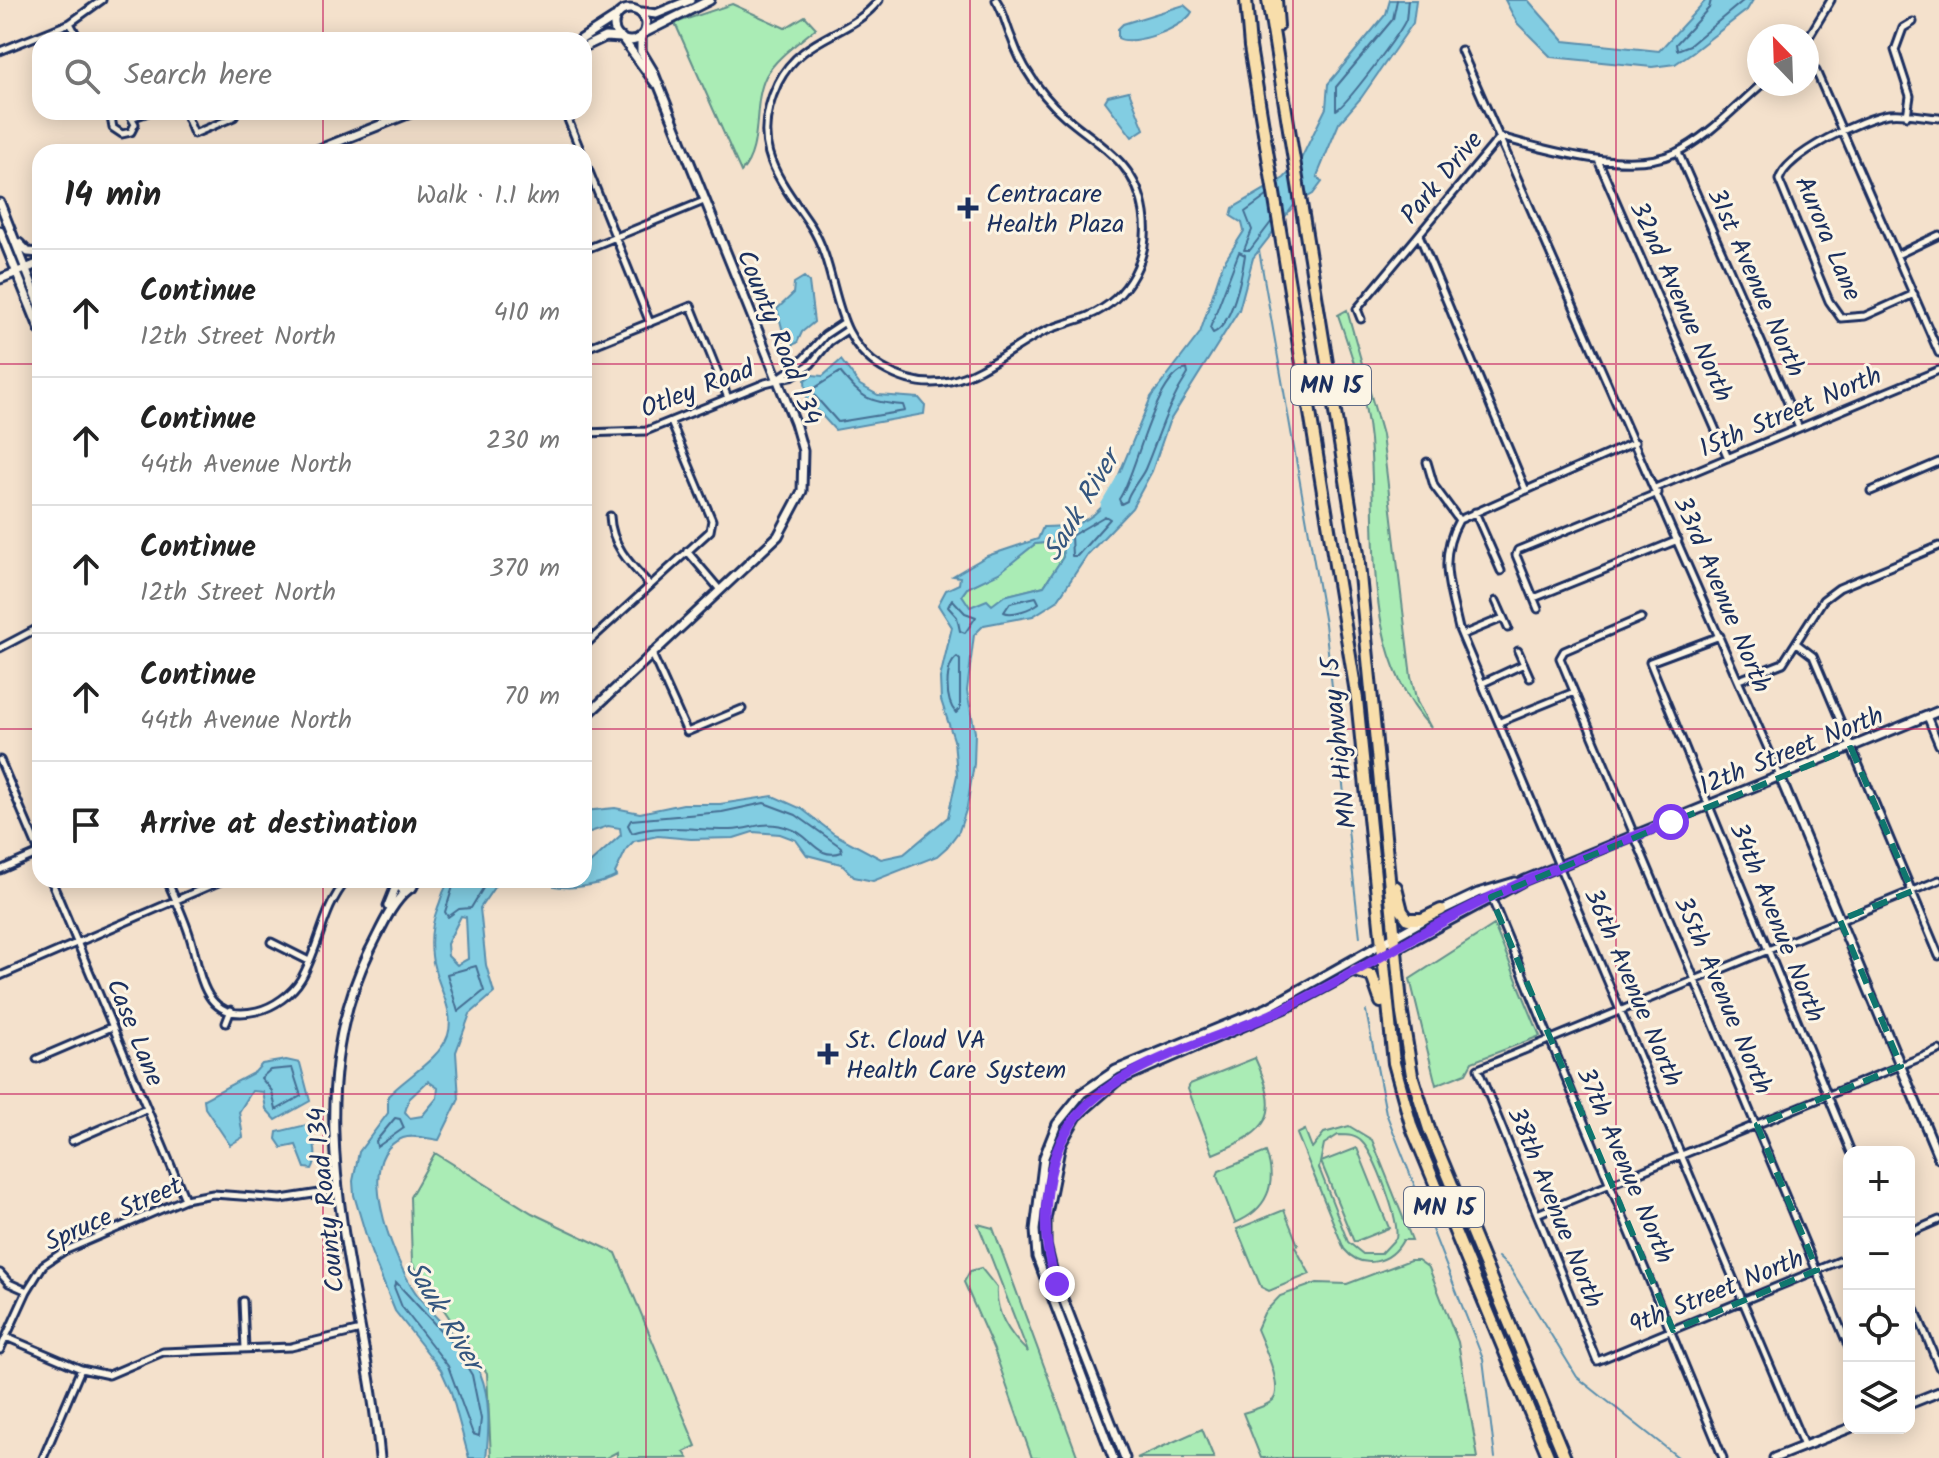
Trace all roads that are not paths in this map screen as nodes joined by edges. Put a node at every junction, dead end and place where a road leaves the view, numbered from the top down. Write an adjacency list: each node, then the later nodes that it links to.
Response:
1 (102, 0): 15 (street)
2 (618, 0): 13 (street)
3 (629, 0): 12 (street)
4 (690, 0): 12 (street)
5 (710, 0): 20 (street)
6 (879, 0): 64 (street)
7 (996, 0): 65 (street)
8 (1243, 0): 141 (highway, MN Highway 15 / MN 15)
9 (1268, 0): 37 (highway, MN Highway 15 / MN 15)
10 (1276, 0): 37 (highway)
11 (1831, 0): 16 (street)
12 (635, 10): 13 (street); 20 (street)
13 (620, 13): 19 (street); 22 (street)
14 (1913, 22): 29 (street)
15 (70, 23): 17 (street); 18 (street)
16 (1817, 24)
17 (48, 32)
18 (75, 32)
19 (592, 32)
20 (642, 35): 22 (street); 27 (street, County Road 134)
21 (32, 38): 25 (street)
22 (621, 38): 23 (street); 27 (street, County Road 134)
23 (592, 43)
24 (1461, 50): 39 (street, 33rd Avenue North)
25 (0, 51)
26 (1819, 78): 38 (street)
27 (657, 84): 45 (street, County Road 134)
28 (1747, 96): 42 (street, Park Drive)
29 (1907, 116): 30 (street); 38 (street)
30 (1939, 118)
31 (112, 120): 32 (street)
32 (134, 120)
33 (188, 120): 34 (street)
34 (227, 120)
35 (393, 120): 40 (street)
36 (568, 120): 41 (street)
37 (1287, 123): 118 (highway, MN Highway 15 / MN 15)
38 (1843, 133): 54 (street); 60 (street, Aurora Lane)
39 (1500, 137): 43 (street, Park Drive); 49 (street, Park Drive); 74 (street, 33rd Avenue North)
40 (332, 144)
41 (576, 144)
42 (1678, 152): 43 (street, Park Drive); 72 (street, 31st Avenue North)
43 (1598, 160): 75 (street, 32nd Avenue North)
44 (592, 179): 51 (street)
45 (704, 201): 51 (street); 69 (street, County Road 134)
46 (0, 203): 48 (street)
47 (0, 231): 57 (street)
48 (13, 234): 53 (street); 56 (street)
49 (1418, 234): 62 (street, Park Drive); 78 (street)
50 (1939, 235): 54 (street)
51 (616, 238): 52 (street); 63 (street)
52 (592, 247)
53 (32, 252)
54 (1897, 255): 60 (street)
55 (32, 266): 56 (street)
56 (25, 269): 57 (street); 59 (street)
57 (16, 273): 58 (street); 61 (street)
58 (0, 279)
59 (32, 286)
60 (1914, 294): 67 (street)
61 (32, 311)
62 (1361, 319)
63 (650, 323): 66 (street); 70 (street)
64 (843, 323): 65 (street); 69 (street)
65 (847, 330): 69 (street)
66 (592, 346)
67 (1939, 353)
68 (1939, 370): 72 (street, 15th Street North)
69 (776, 379): 70 (street, Otley Road); 89 (street, County Road 134)
70 (728, 398): 71 (street, Otley Road)
71 (671, 422): 73 (street, Otley Road); 86 (street)
72 (1799, 428): 75 (street, 15th Street North)
73 (592, 433)
74 (1635, 442): 78 (street); 79 (street, 33rd Avenue North)
75 (1728, 458): 79 (street, 15th Street North)
76 (1427, 462): 83 (street)
77 (1939, 462): 80 (street)
78 (1525, 488): 81 (street)
79 (1656, 490): 84 (street, 33rd Avenue North); 90 (street, 15th Street North)
80 (1871, 491)
81 (1475, 512): 83 (street); 87 (street)
82 (610, 516): 88 (street)
83 (1459, 520): 97 (street, 36th Avenue North)
84 (1678, 540): 90 (street); 98 (street, 33rd Avenue North)
85 (1939, 546): 100 (street)
86 (687, 551): 88 (street); 89 (street)
87 (1501, 571)
88 (649, 584): 99 (street)
89 (720, 590): 103 (street, County Road 134)
90 (1534, 598): 92 (street)
91 (1496, 601): 93 (street)
92 (1538, 609)
93 (1503, 618): 95 (street); 97 (street)
94 (1641, 618): 108 (street, 35th Avenue North)
95 (1508, 628)
96 (32, 631): 101 (street)
97 (1462, 635): 107 (street, 36th Avenue North)
98 (1720, 636): 106 (street, 33rd Avenue North); 119 (street, 34th Avenue North)
99 (592, 638)
100 (1796, 643): 106 (street); 115 (street)
101 (0, 648)
102 (1518, 651): 104 (street)
103 (652, 654): 109 (street); 110 (street, County Road 134)
104 (1524, 664): 105 (street); 107 (street)
105 (1530, 678)
106 (1739, 680): 117 (street, 33rd Avenue North)
107 (1483, 683): 113 (street, 36th Avenue North)
108 (1574, 692): 113 (street); 121 (street, 35th Avenue North)
109 (742, 709)
110 (592, 710)
111 (1939, 711): 112 (street, 12th Street North)
112 (1927, 716): 114 (street); 115 (street, 12th Street North)
113 (1500, 722): 123 (street, 36th Avenue North)
114 (1939, 745)
115 (1851, 748): 117 (street, 12th Street North); 132 (street)
116 (0, 760): 120 (street)
117 (1780, 777): 119 (street, 12th Street North); 136 (street, 33rd Avenue North)
118 (1383, 806): 135 (highway); 139 (highway, MN Highway 15 / MN 15)
119 (1709, 806): 121 (street, 12th Street North); 142 (street, 34th Avenue North)
120 (32, 835)
121 (1635, 836): 123 (street, 12th Street North); 147 (street, 35th Avenue North)
122 (32, 857): 124 (street)
123 (1561, 866): 133 (street, 12th Street North); 149 (street, 36th Avenue North)
124 (0, 870)
125 (1939, 880): 132 (street)
126 (54, 888): 140 (street, Case Lane)
127 (170, 888): 134 (street)
128 (206, 888): 134 (street)
129 (341, 888): 144 (street)
130 (392, 888): 138 (street, County Road 134)
131 (409, 889): 138 (street, County Road 134)
132 (1912, 891): 136 (street); 143 (street)
133 (1489, 893): 135 (street, 12th Street North); 139 (street, 12th Street North); 154 (street, 37th Avenue North)
134 (176, 902): 140 (street); 148 (street)
135 (1441, 910): 139 (street, 12th Street North)
136 (1840, 920): 142 (street); 157 (street, 33rd Avenue North)
137 (271, 942): 144 (street)
138 (374, 942): 166 (street, County Road 134)
139 (1395, 942): 141 (street, 12th Street North); 196 (highway, MN Highway 15 / MN 15)
140 (77, 943): 146 (street); 152 (street, Case Lane)
141 (1382, 950): 145 (street); 151 (highway, MN Highway 15 / MN 15); 153 (street)
142 (1768, 950): 147 (street); 158 (street, 34th Avenue North)
143 (1939, 956)
144 (309, 961): 148 (street)
145 (1355, 971): 151 (highway); 153 (street)
146 (0, 976)
147 (1695, 980): 149 (street); 160 (street, 35th Avenue North)
148 (231, 1010): 150 (street)
149 (1622, 1010): 154 (street); 163 (street, 36th Avenue North)
150 (226, 1023)
151 (1387, 1025): 195 (highway, MN Highway 15 / MN 15)
152 (112, 1027): 156 (street); 159 (street, Case Lane)
153 (1218, 1033): 193 (street); 194 (street)
154 (1551, 1039): 165 (street, 37th Avenue North); 168 (street, 38th Avenue North)
155 (1939, 1050): 157 (street)
156 (37, 1059)
157 (1901, 1066): 158 (street); 164 (street, 33rd Avenue North)
158 (1828, 1096): 160 (street); 162 (street, 34th Avenue North)
159 (146, 1109): 161 (street); 167 (street, Case Lane)
160 (1757, 1125): 163 (street); 172 (street, 35th Avenue North)
161 (72, 1141)
162 (1849, 1146)
163 (1684, 1156): 165 (street); 175 (street, 36th Avenue North)
164 (1939, 1158)
165 (1611, 1185): 168 (street); 179 (street, 37th Avenue North)
166 (340, 1190): 167 (street, Spruce Street); 178 (street, County Road 134)
167 (185, 1199): 174 (street, Spruce Street)
168 (1537, 1214): 184 (street, 38th Avenue North)
169 (1939, 1220): 170 (street)
170 (1915, 1230)
171 (1843, 1259): 172 (street, 9th Street North)
172 (1817, 1270): 175 (street, 9th Street North); 180 (street, 35th Avenue North)
173 (0, 1273): 174 (street)
174 (27, 1291): 181 (street, Spruce Street)
175 (1745, 1300): 179 (street, 9th Street North); 190 (street, 36th Avenue North)
176 (243, 1301): 182 (street)
177 (1915, 1309): 185 (street)
178 (361, 1330): 182 (street); 192 (street, County Road 134)
179 (1673, 1330): 184 (street, 9th Street North); 197 (street, 37th Avenue North)
180 (1843, 1333)
181 (6, 1337): 183 (street, Spruce Street); 186 (street)
182 (245, 1349): 186 (street)
183 (0, 1350)
184 (1597, 1361)
185 (1939, 1367)
186 (81, 1369): 191 (street)
187 (1939, 1392): 188 (street)
188 (1915, 1402)
189 (1843, 1431): 190 (street)
190 (1804, 1446): 198 (street)
191 (43, 1458)
192 (380, 1458)
193 (1113, 1458)
194 (1125, 1458)
195 (1548, 1458)
196 (1567, 1458)
197 (1723, 1458)
198 (1774, 1458)

